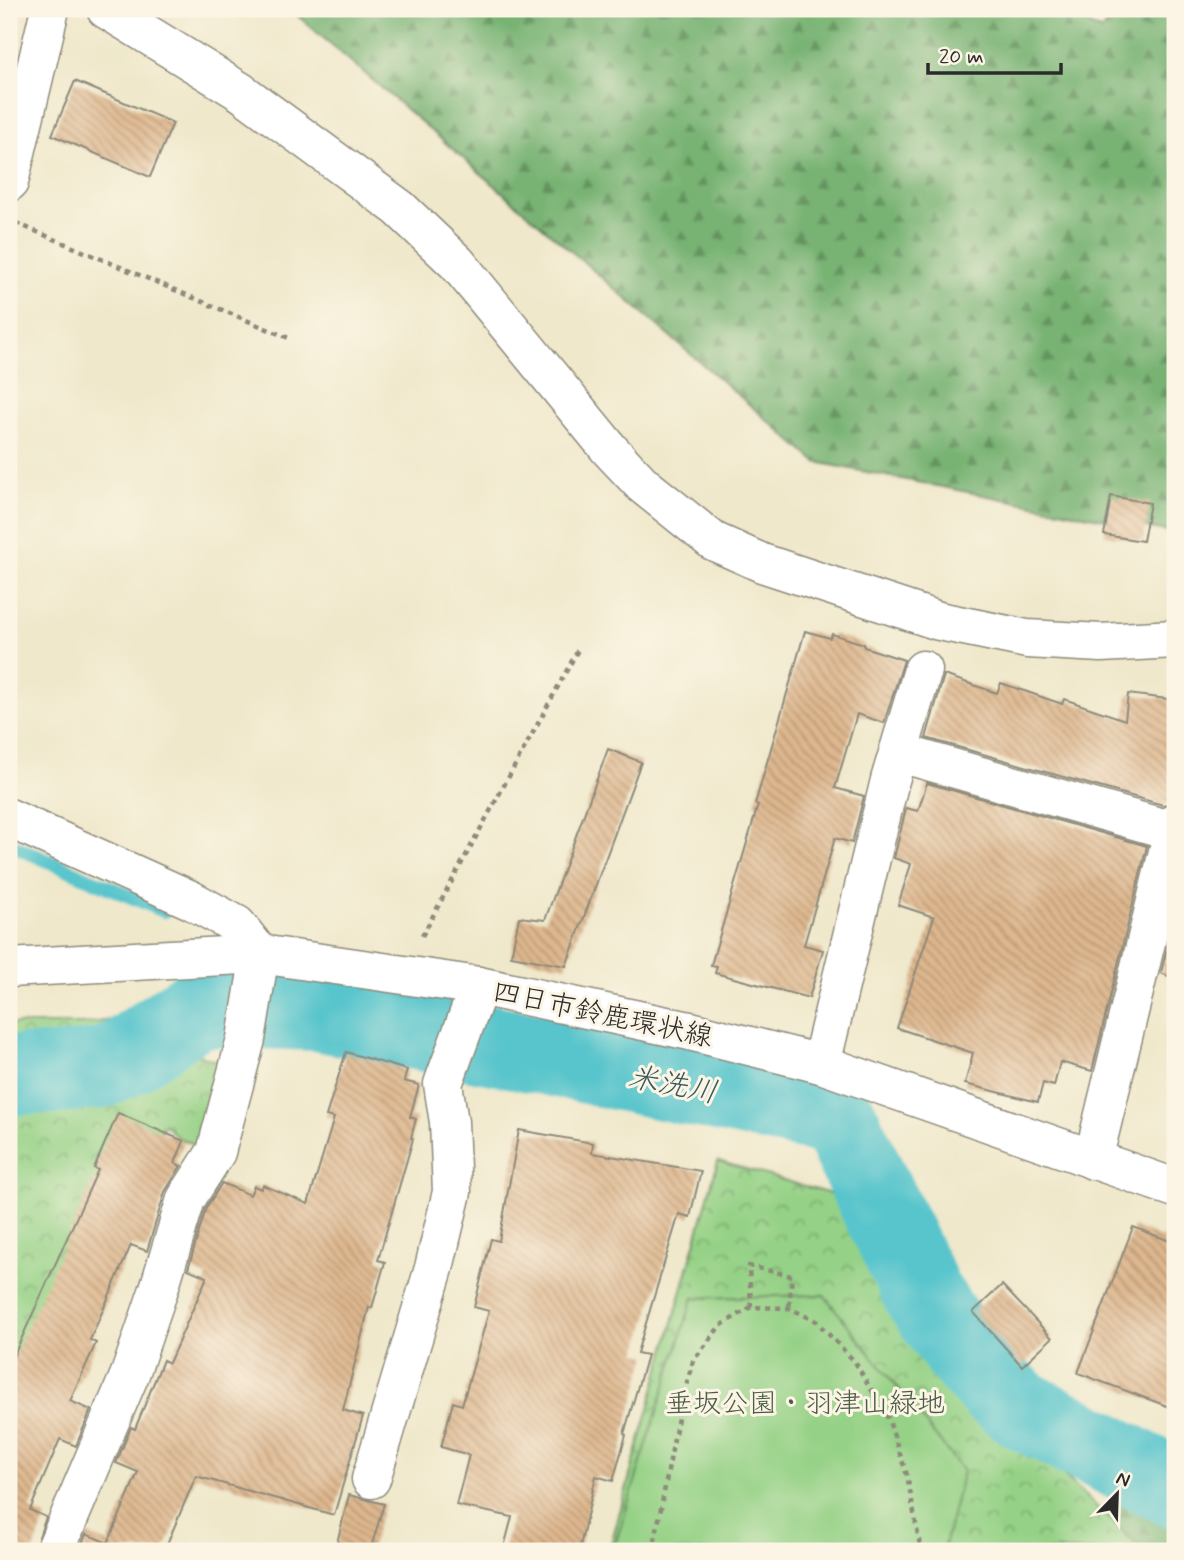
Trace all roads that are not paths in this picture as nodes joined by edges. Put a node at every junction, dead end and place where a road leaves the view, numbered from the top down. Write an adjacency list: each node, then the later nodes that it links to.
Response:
1 (50, 9): 3 (street)
2 (106, 9): 4 (street)
3 (9, 182)
4 (1175, 639)
5 (923, 670): 6 (street)
6 (900, 753): 8 (street); 12 (street)
7 (9, 818): 10 (street)
8 (1174, 827): 13 (street)
9 (9, 968): 10 (street, 四日市鈴鹿環状線)
10 (257, 968): 11 (street, 四日市鈴鹿環状線); 16 (street)
11 (475, 998): 12 (street, 四日市鈴鹿環状線); 15 (street)
12 (821, 1065): 13 (street, 四日市鈴鹿環状線)
13 (1093, 1160): 14 (street, 四日市鈴鹿環状線)
14 (1175, 1188)
15 (371, 1479)
16 (55, 1551)

